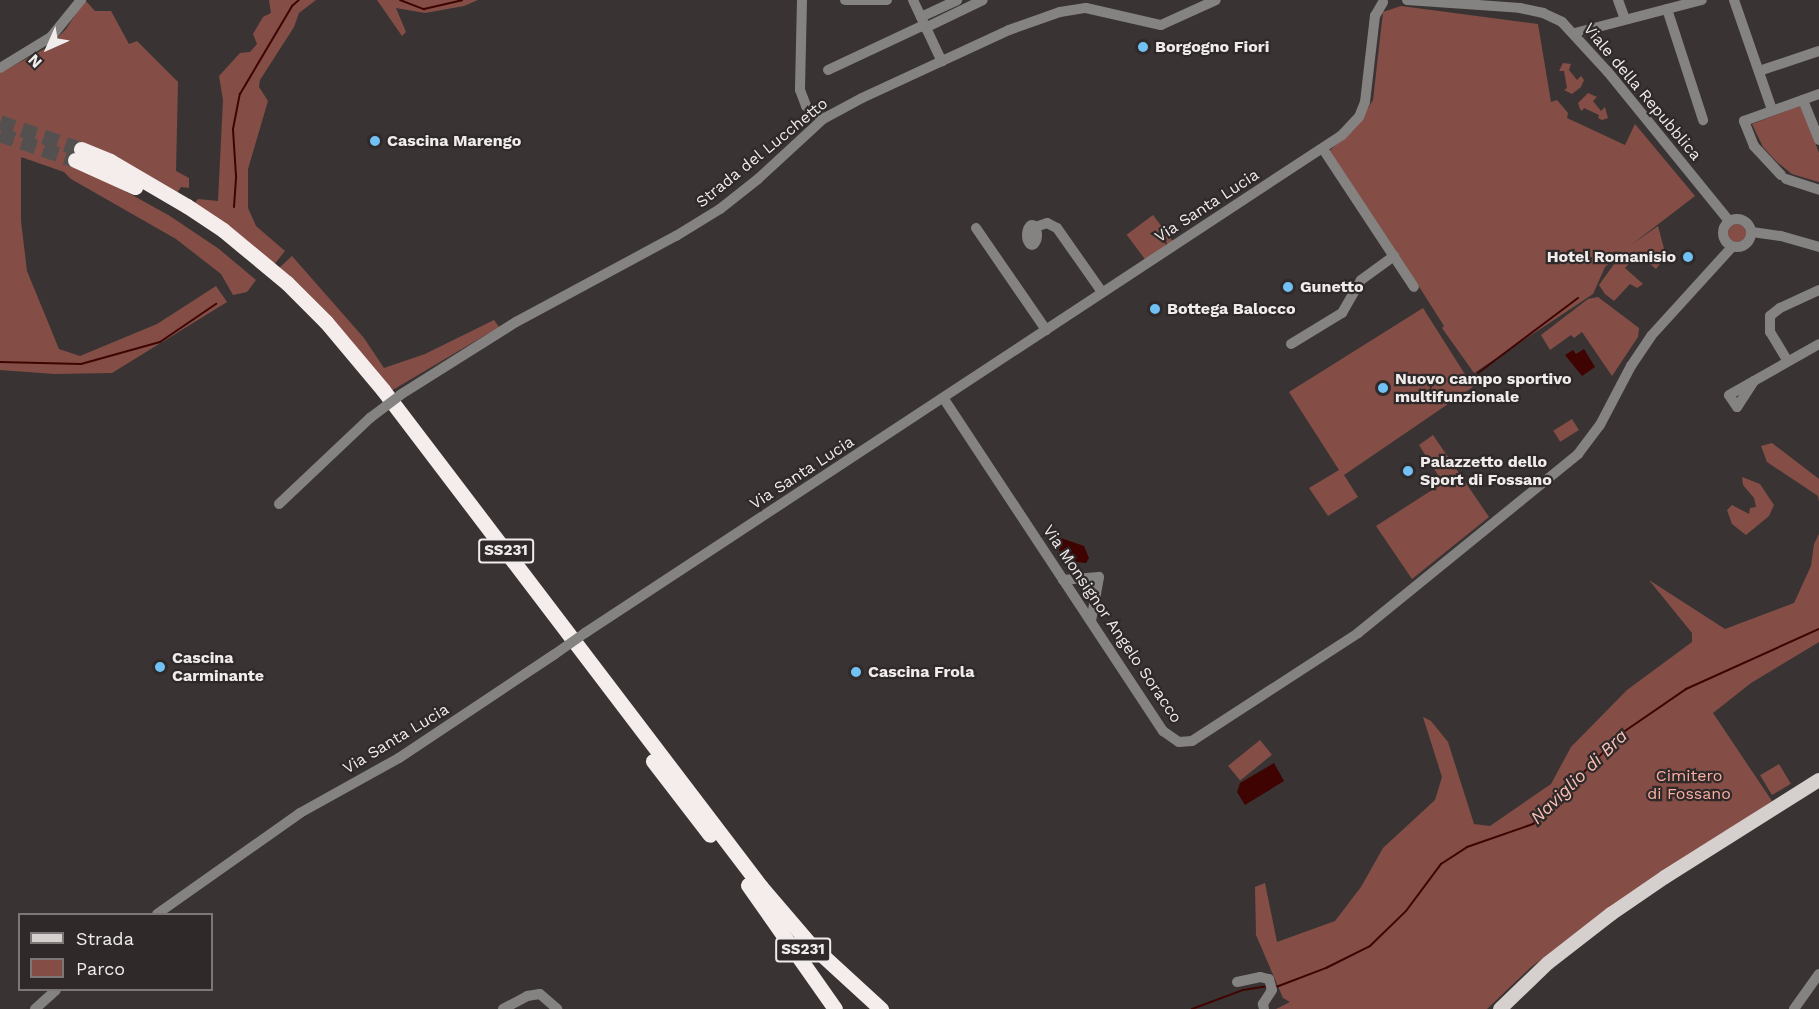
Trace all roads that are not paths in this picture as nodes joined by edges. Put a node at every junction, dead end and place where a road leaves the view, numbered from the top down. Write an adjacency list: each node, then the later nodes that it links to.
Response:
1 (81, 0): 22 (street)
2 (802, 0): 28 (street)
3 (845, 0): 4 (street)
4 (887, 0)
5 (913, 0): 18 (street)
6 (957, 0): 18 (street)
7 (983, 0): 18 (street)
8 (1216, 0): 15 (street, Strada del Lucchetto)
9 (1395, 0): 14 (street)
10 (1407, 0): 19 (street, Viale della Repubblica)
11 (1618, 0): 17 (street)
12 (1702, 0): 16 (street)
13 (1734, 0): 24 (street)
14 (1381, 1): 31 (street, Via Santa Lucia)
15 (1203, 3): 21 (street, Strada del Lucchetto)
16 (1667, 9): 17 (street); 29 (street)
17 (1625, 19): 19 (street)
18 (923, 23): 21 (street); 23 (street)
19 (1575, 33): 33 (street, Viale della Repubblica)
20 (1819, 51): 24 (street)
21 (942, 62): 28 (street, Strada del Lucchetto)
22 (0, 68)
23 (828, 70)
24 (1759, 71): 27 (street)
25 (1819, 94): 26 (street)
26 (1803, 100): 27 (street); 30 (street)
27 (1772, 111): 32 (street)
28 (823, 119): 49 (street, Strada del Lucchetto, bridge)
29 (1703, 120)
30 (1819, 140)
31 (1323, 150): 39 (street); 42 (street, Via Santa Lucia)
32 (1819, 190)
33 (1729, 221): 36 (street); 37 (street)
34 (1035, 227): 42 (street)
35 (975, 228): 43 (street)
36 (1752, 232): 37 (street); 38 (street)
37 (1732, 247): 51 (street, Via Monsignor Angelo Soracco)
38 (1819, 249)
39 (1394, 256): 40 (street); 44 (street)
40 (1414, 287)
41 (1819, 290): 46 (street)
42 (1102, 292): 43 (street, Via Santa Lucia)
43 (1046, 330): 48 (street, Via Santa Lucia)
44 (1291, 344)
45 (1819, 344): 46 (street)
46 (1787, 360): 47 (street)
47 (1754, 381)
48 (944, 399): 50 (street, Via Monsignor Angelo Soracco); 54 (street, Via Santa Lucia, bridge)
49 (279, 504)
50 (1063, 579): 51 (street, Via Monsignor Angelo Soracco); 51 (street)
51 (1091, 621)
52 (1819, 780): 65 (main road)
53 (748, 885): 61 (highway); 62 (highway, SS231); 63 (highway, SS231)
54 (160, 913)
55 (1819, 974): 66 (street)
56 (1237, 982): 64 (street)
57 (55, 991): 58 (street)
58 (35, 1009)
59 (503, 1009): 60 (street)
60 (557, 1009)
61 (835, 1009)
62 (865, 1009)
63 (881, 1009)
64 (1264, 1009)
65 (1500, 1009)
66 (1794, 1009)

